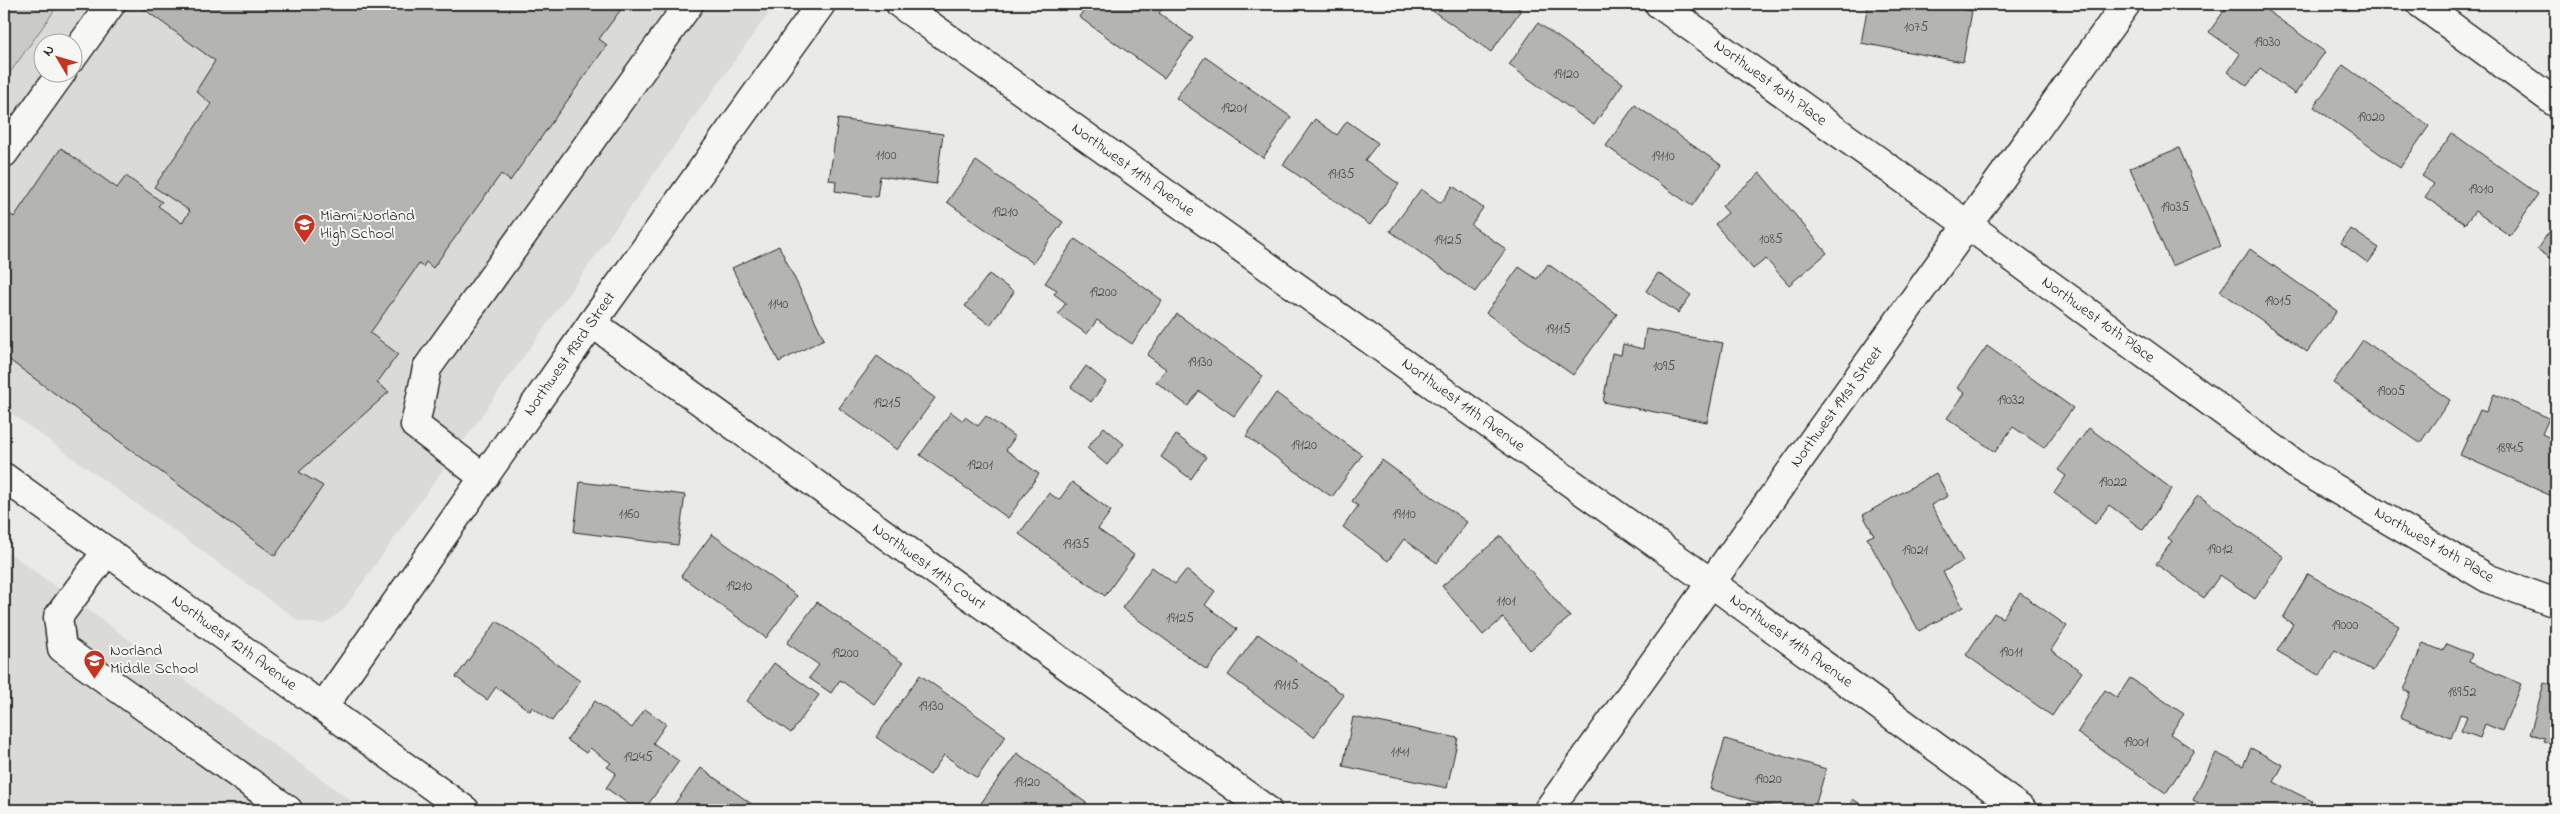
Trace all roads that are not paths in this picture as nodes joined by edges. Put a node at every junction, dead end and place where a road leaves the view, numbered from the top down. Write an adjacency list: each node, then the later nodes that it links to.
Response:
1 (111, 4): 8 (street)
2 (689, 4): 15 (street)
3 (821, 4): 13 (street, Northwest 193rd Street)
4 (900, 4): 17 (street, Northwest 11th Avenue)
5 (1659, 4): 12 (street, Northwest 10th Place)
6 (2126, 4): 12 (street, Northwest 191st Street)
7 (2420, 4): 10 (street)
8 (82, 44)
9 (55, 82): 11 (street)
10 (2556, 103)
11 (4, 153)
12 (1968, 225): 17 (street, Northwest 191st Street); 18 (street, Northwest 10th Place)
13 (592, 323): 15 (street, Northwest 193rd Street); 22 (street, Northwest 11th Court)
14 (4, 476): 16 (street, Northwest 12th Avenue)
15 (484, 477): 19 (street, Northwest 193rd Street)
16 (107, 551): 19 (street, Northwest 12th Avenue); 20 (street)
17 (1710, 582): 23 (street, Northwest 191st Street); 24 (street, Northwest 11th Avenue)
18 (2556, 603)
19 (323, 707): 21 (street, Northwest 12th Avenue)
20 (288, 810)
21 (465, 810)
22 (1267, 810)
23 (1548, 810)
24 (2022, 810)

